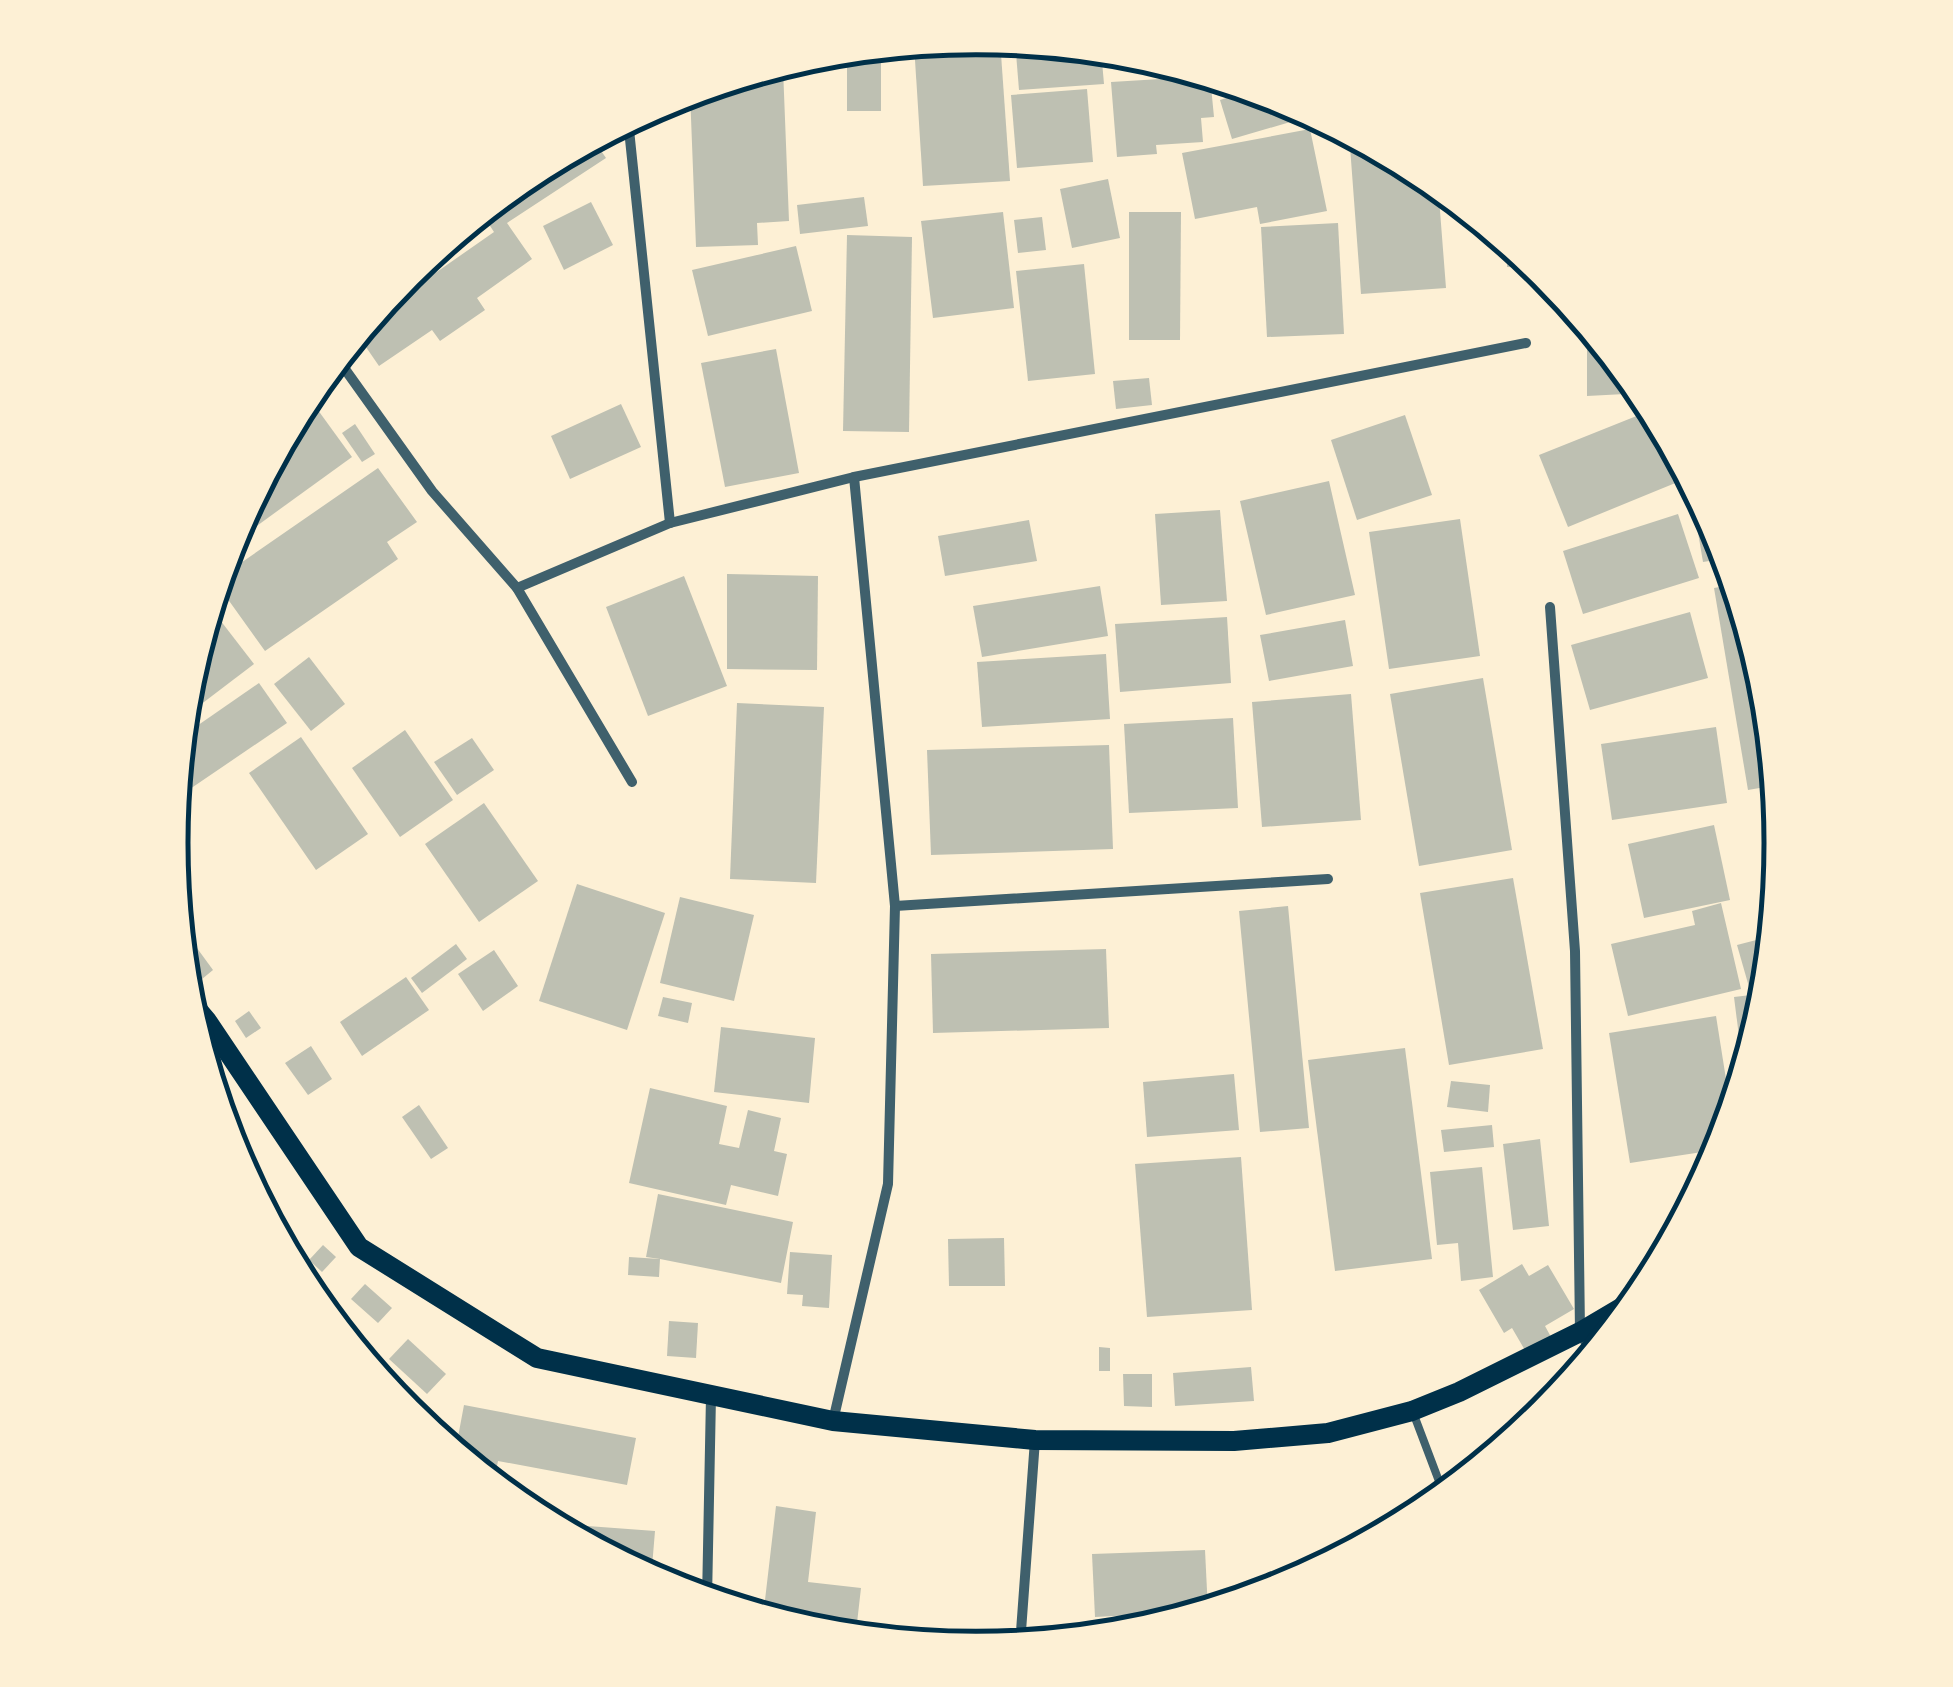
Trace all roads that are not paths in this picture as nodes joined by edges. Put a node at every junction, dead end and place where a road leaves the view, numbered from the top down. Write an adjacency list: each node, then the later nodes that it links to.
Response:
1 (630, 135): 5 (street)
2 (1526, 343): 4 (street)
3 (346, 370): 6 (street)
4 (854, 477): 5 (street); 10 (street)
5 (670, 522): 6 (street)
6 (518, 588): 8 (street)
7 (1550, 608): 13 (street)
8 (632, 782)
9 (1328, 878): 10 (street)
10 (895, 906): 17 (street)
11 (215, 1047): 15 (main road)
12 (1608, 1315): 13 (main road)
13 (1580, 1332): 14 (lane); 16 (main road)
14 (1585, 1344)
15 (711, 1396): 17 (main road); 20 (street)
16 (1412, 1410): 18 (main road); 19 (lane)
17 (833, 1421): 18 (main road)
18 (1035, 1440): 21 (street)
19 (1439, 1482)
20 (708, 1584)
21 (1021, 1630)

